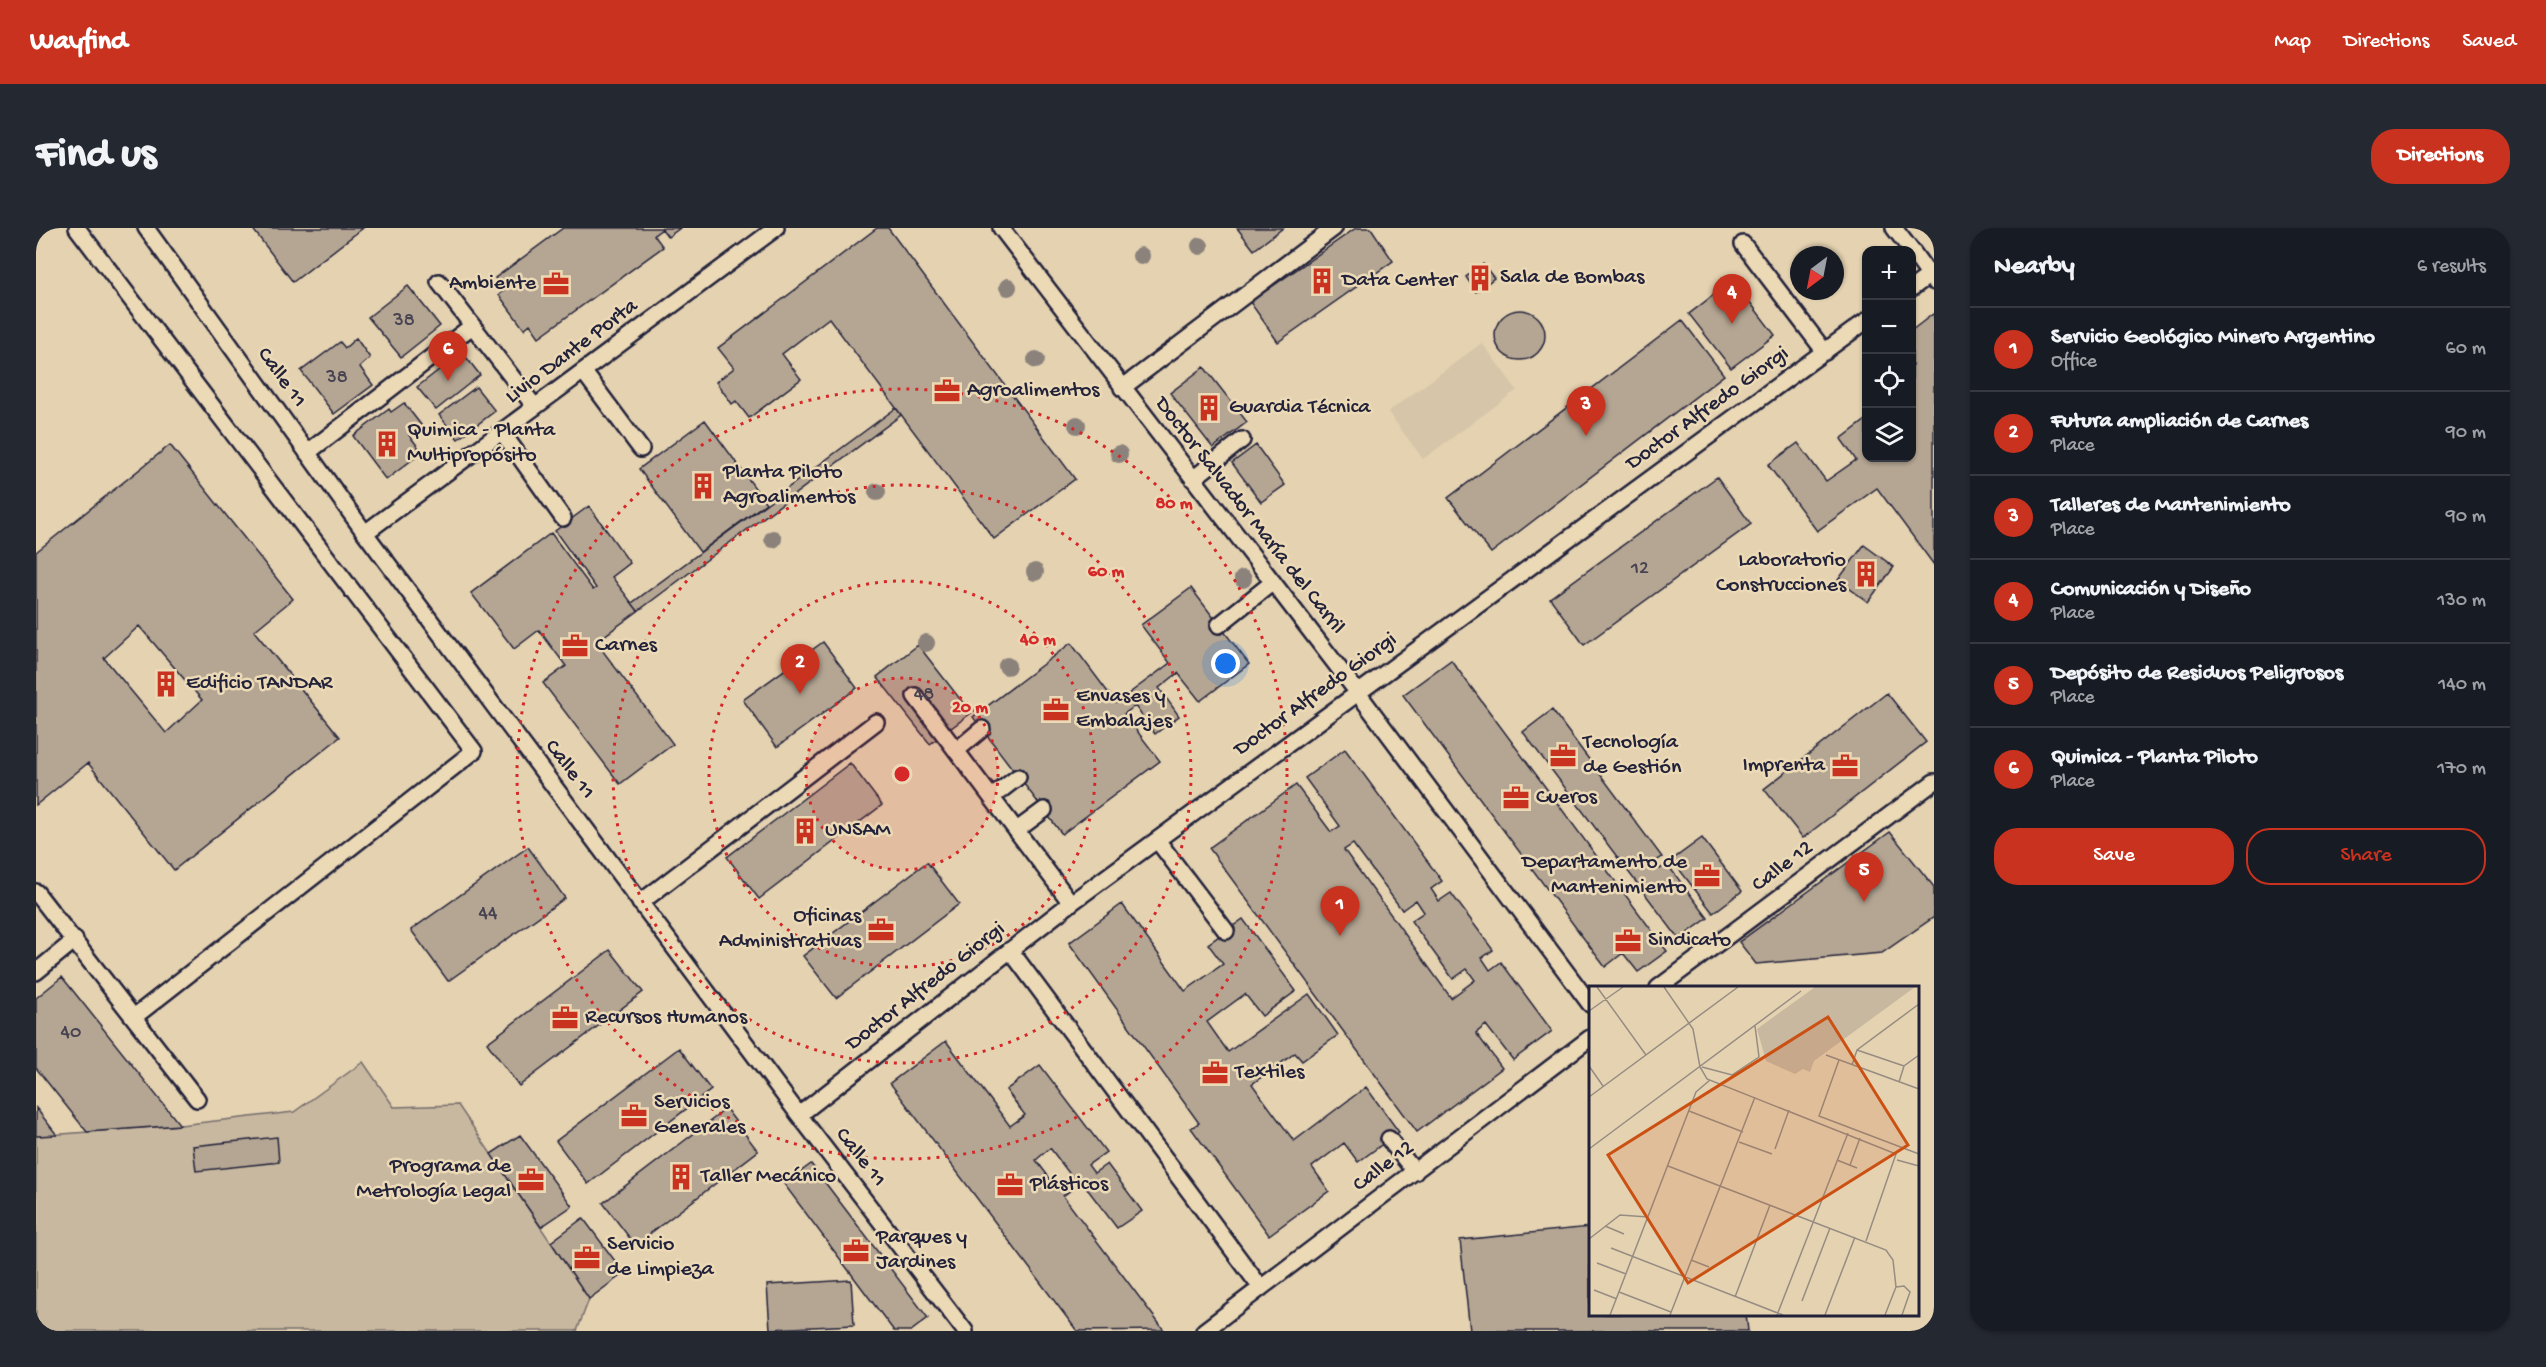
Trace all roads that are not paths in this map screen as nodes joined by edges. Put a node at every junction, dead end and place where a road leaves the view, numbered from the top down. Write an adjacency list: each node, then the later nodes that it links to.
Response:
1 (77, 228): 48 (lane)
2 (146, 228): 22 (lane, Calle 11)
3 (776, 228): 16 (lane, Livio Dante Porta)
4 (1001, 228): 17 (lane, Doctor Salvador María del Carril)
5 (1334, 228): 17 (lane)
6 (1894, 228): 8 (lane)
7 (1743, 244): 15 (lane)
8 (1907, 246)
9 (1916, 257): 10 (lane)
10 (1932, 276): 12 (lane)
11 (439, 282): 14 (lane)
12 (1916, 285)
13 (1862, 324): 15 (lane, Doctor Alfredo Giorgi)
14 (472, 326): 18 (lane); 22 (lane)
15 (1825, 352): 28 (lane, Doctor Alfredo Giorgi)
16 (583, 371): 18 (lane, Livio Dante Porta); 21 (lane)
17 (1122, 388): 23 (lane, Doctor Salvador María del Carril)
18 (535, 407): 19 (lane, Livio Dante Porta)
19 (502, 432): 24 (lane); 25 (lane, Livio Dante Porta)
20 (1242, 440): 23 (lane)
21 (641, 449)
22 (307, 453): 25 (lane, Calle 11)
23 (1193, 479): 26 (lane, Doctor Salvador María del Carril)
24 (563, 518)
25 (365, 533): 40 (lane, Calle 11)
26 (1273, 582): 27 (lane); 28 (lane, Doctor Salvador María del Carril)
27 (1220, 624)
28 (1358, 693): 38 (lane, Doctor Alfredo Giorgi); 47 (lane, Doctor Salvador María del Carril)
29 (915, 696): 32 (lane)
30 (876, 722): 40 (lane)
31 (982, 729): 32 (lane)
32 (957, 750): 35 (lane)
33 (1018, 777): 35 (lane)
34 (1932, 787): 46 (lane, Calle 12)
35 (992, 797): 37 (lane)
36 (1044, 810): 37 (lane)
37 (1017, 830): 41 (lane)
38 (1157, 840): 41 (lane, Doctor Alfredo Giorgi); 42 (lane)
39 (36, 891): 43 (lane)
40 (640, 903): 51 (lane, Calle 11)
41 (1071, 903): 44 (lane, Doctor Alfredo Giorgi)
42 (1226, 931)
43 (75, 940): 45 (lane); 48 (lane)
44 (1010, 950): 51 (lane, Doctor Alfredo Giorgi); 54 (lane)
45 (36, 972)
46 (1659, 986)
47 (1589, 1003)
48 (134, 1017): 50 (lane)
49 (1589, 1039): 53 (lane, Calle 12)
50 (197, 1099)
51 (799, 1115): 55 (lane, Calle 11)
52 (1389, 1139): 53 (lane)
53 (1414, 1172): 54 (lane, Calle 12)
54 (1261, 1288): 56 (lane, Calle 12)
55 (964, 1331)
56 (1204, 1331)

